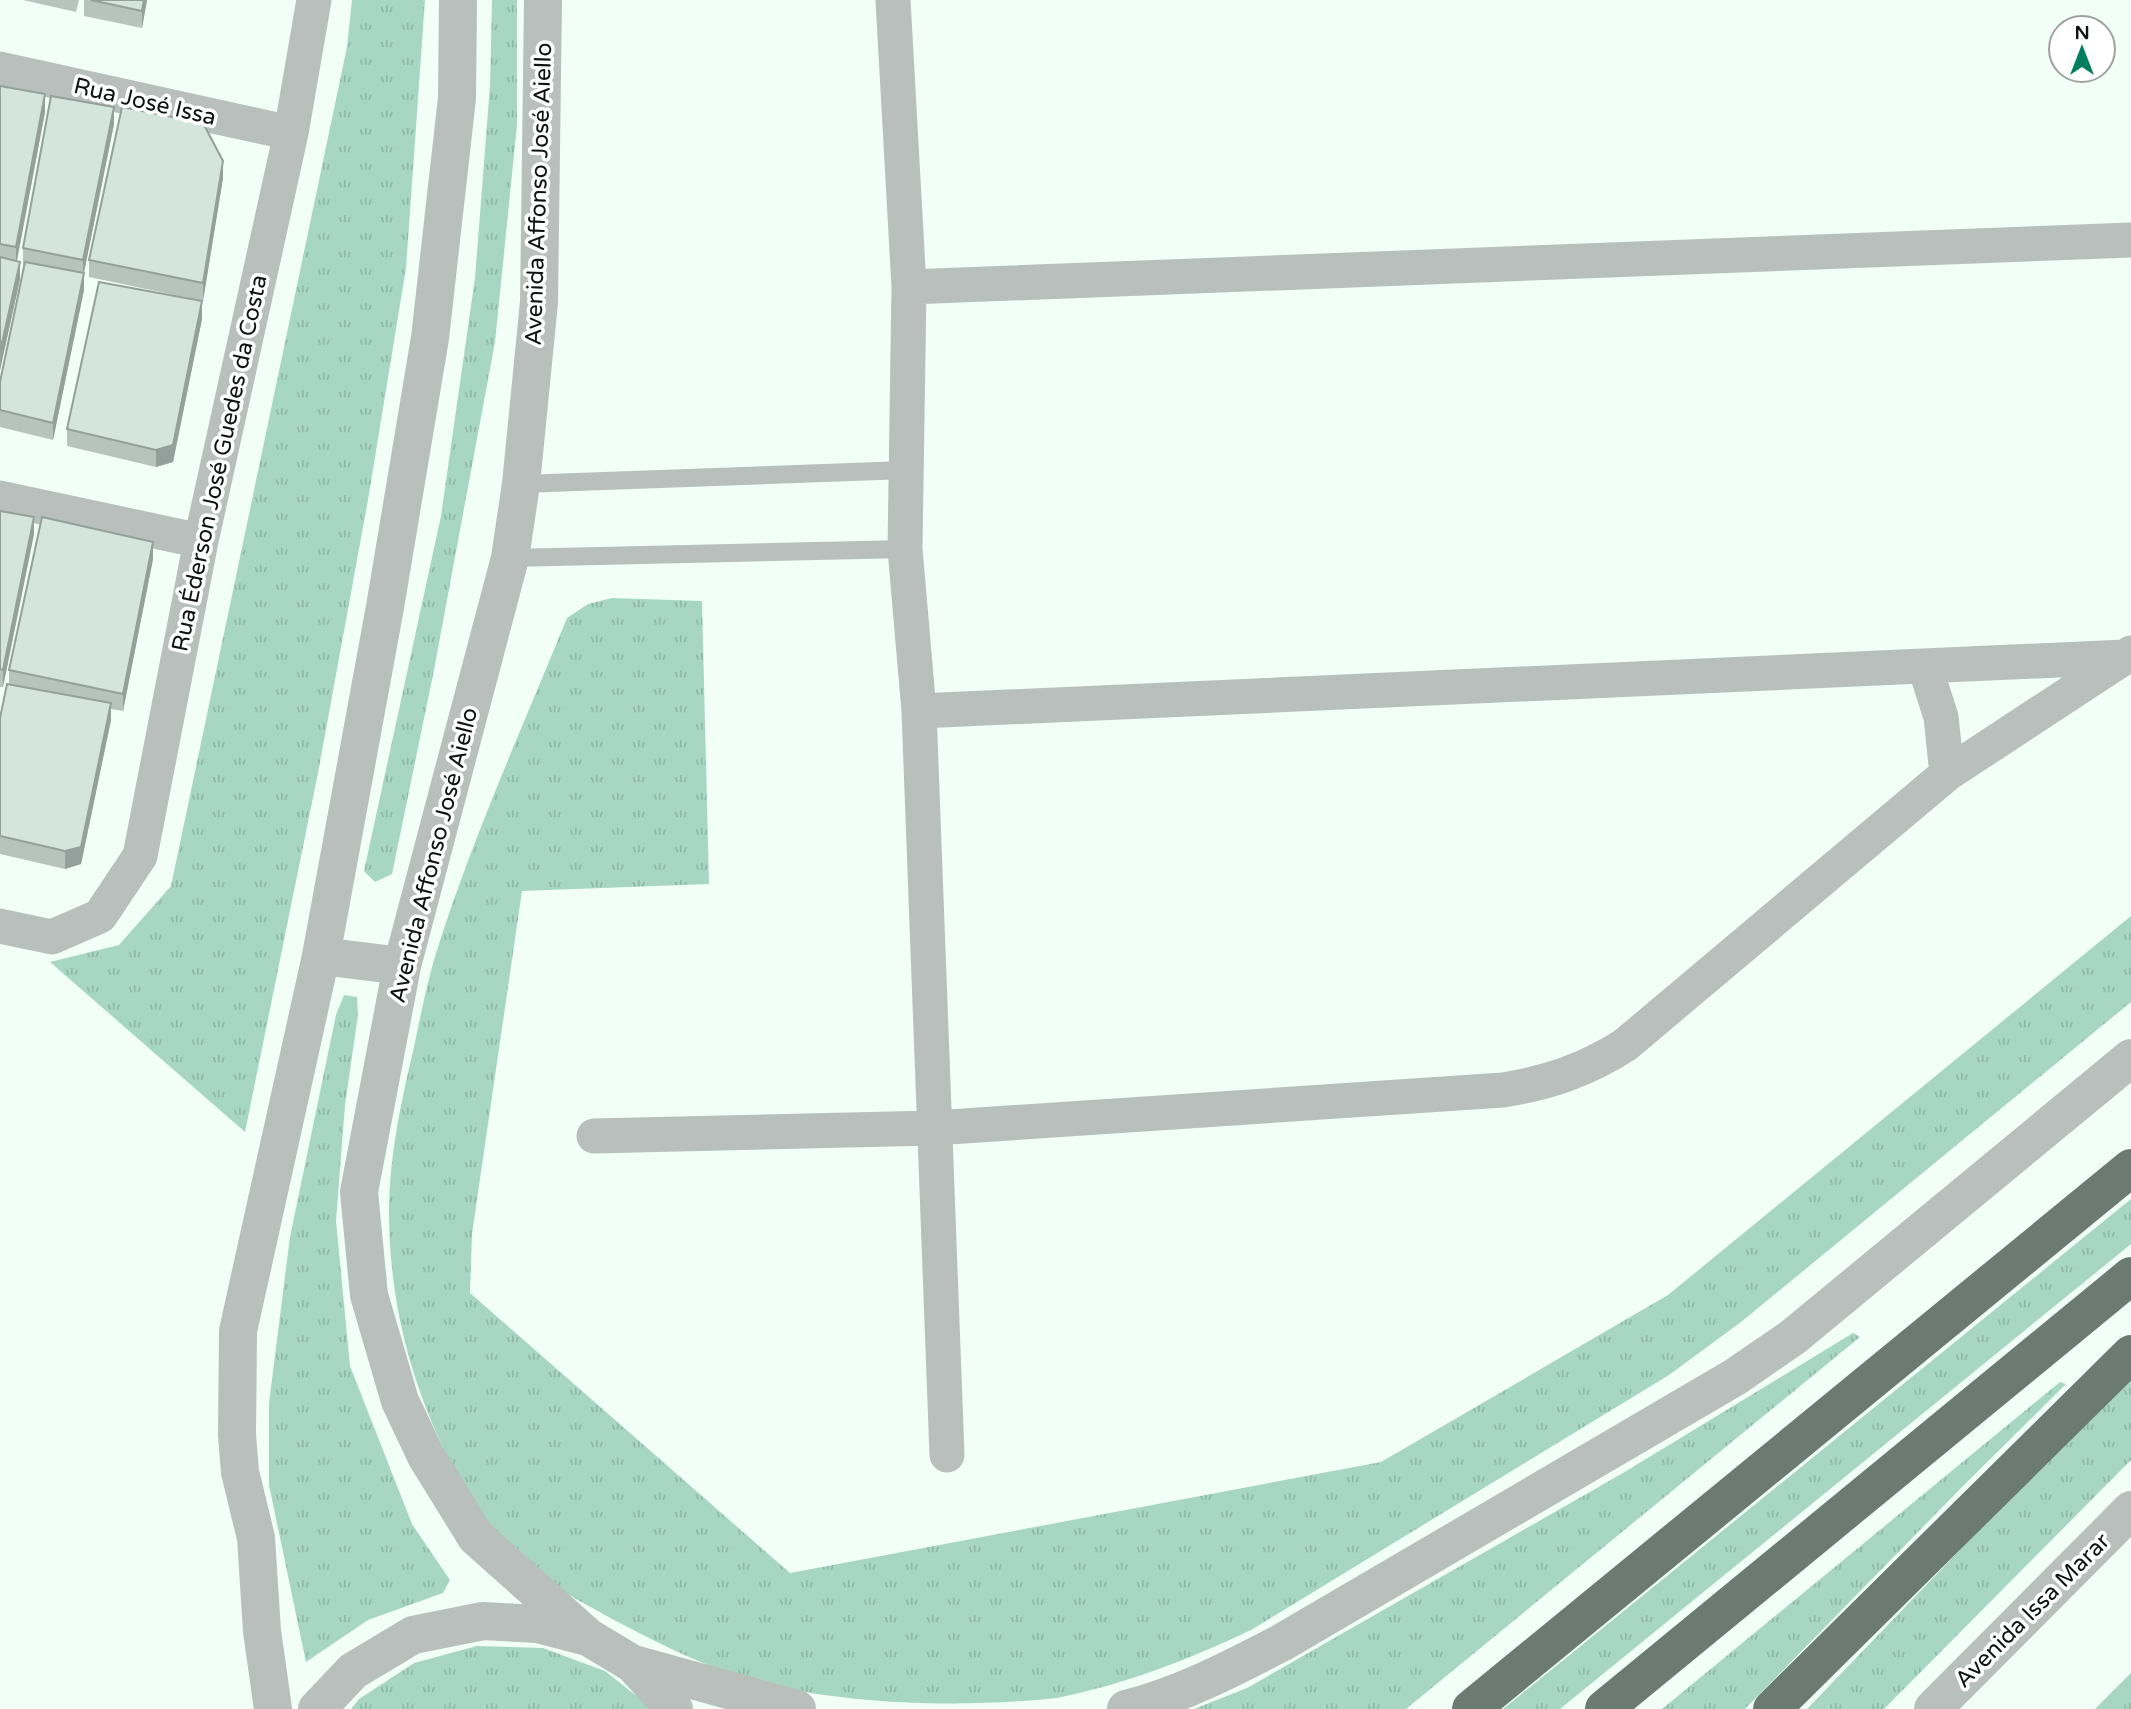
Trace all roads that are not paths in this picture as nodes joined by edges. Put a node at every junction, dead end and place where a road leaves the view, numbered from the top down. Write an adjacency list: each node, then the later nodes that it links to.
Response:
1 (314, 0): 6 (street, Rua Éderson José Guedes da Costa)
2 (458, 0): 20 (street)
3 (543, 0): 10 (street, Avenida Affonso José Aiello)
4 (893, 0): 8 (street)
5 (0, 69): 6 (street, Rua José Issa)
6 (291, 134): 12 (street, Rua Éderson José Guedes da Costa)
7 (2131, 240): 8 (street)
8 (909, 287): 9 (street)
9 (906, 470): 10 (lane); 13 (street)
10 (521, 484): 14 (street, Avenida Affonso José Aiello)
11 (0, 498): 12 (street)
12 (201, 541): 19 (street, Rua Éderson José Guedes da Costa)
13 (905, 549): 14 (lane); 17 (street)
14 (510, 558): 21 (street, Avenida Affonso José Aiello)
15 (2129, 655): 16 (street); 18 (street)
16 (1924, 667): 17 (street); 18 (street)
17 (919, 711): 23 (street)
18 (1947, 774): 23 (street)
19 (0, 926)
20 (321, 956): 21 (street); 32 (street)
21 (402, 966): 30 (street, Avenida Affonso José Aiello)
22 (2131, 1058): 36 (street)
23 (934, 1128): 24 (street); 28 (street)
24 (594, 1136)
25 (2131, 1168): 37 (highway)
26 (2131, 1276): 38 (highway)
27 (2131, 1354): 39 (highway)
28 (947, 1455)
29 (2131, 1510): 40 (street, Avenida Issa Marar)
30 (589, 1637): 31 (street); 33 (street)
31 (633, 1664): 34 (street); 35 (street)
32 (273, 1709)
33 (317, 1709)
34 (674, 1709)
35 (797, 1709)
36 (1126, 1709)
37 (1471, 1709)
38 (1604, 1709)
39 (1772, 1709)
40 (1933, 1709)

